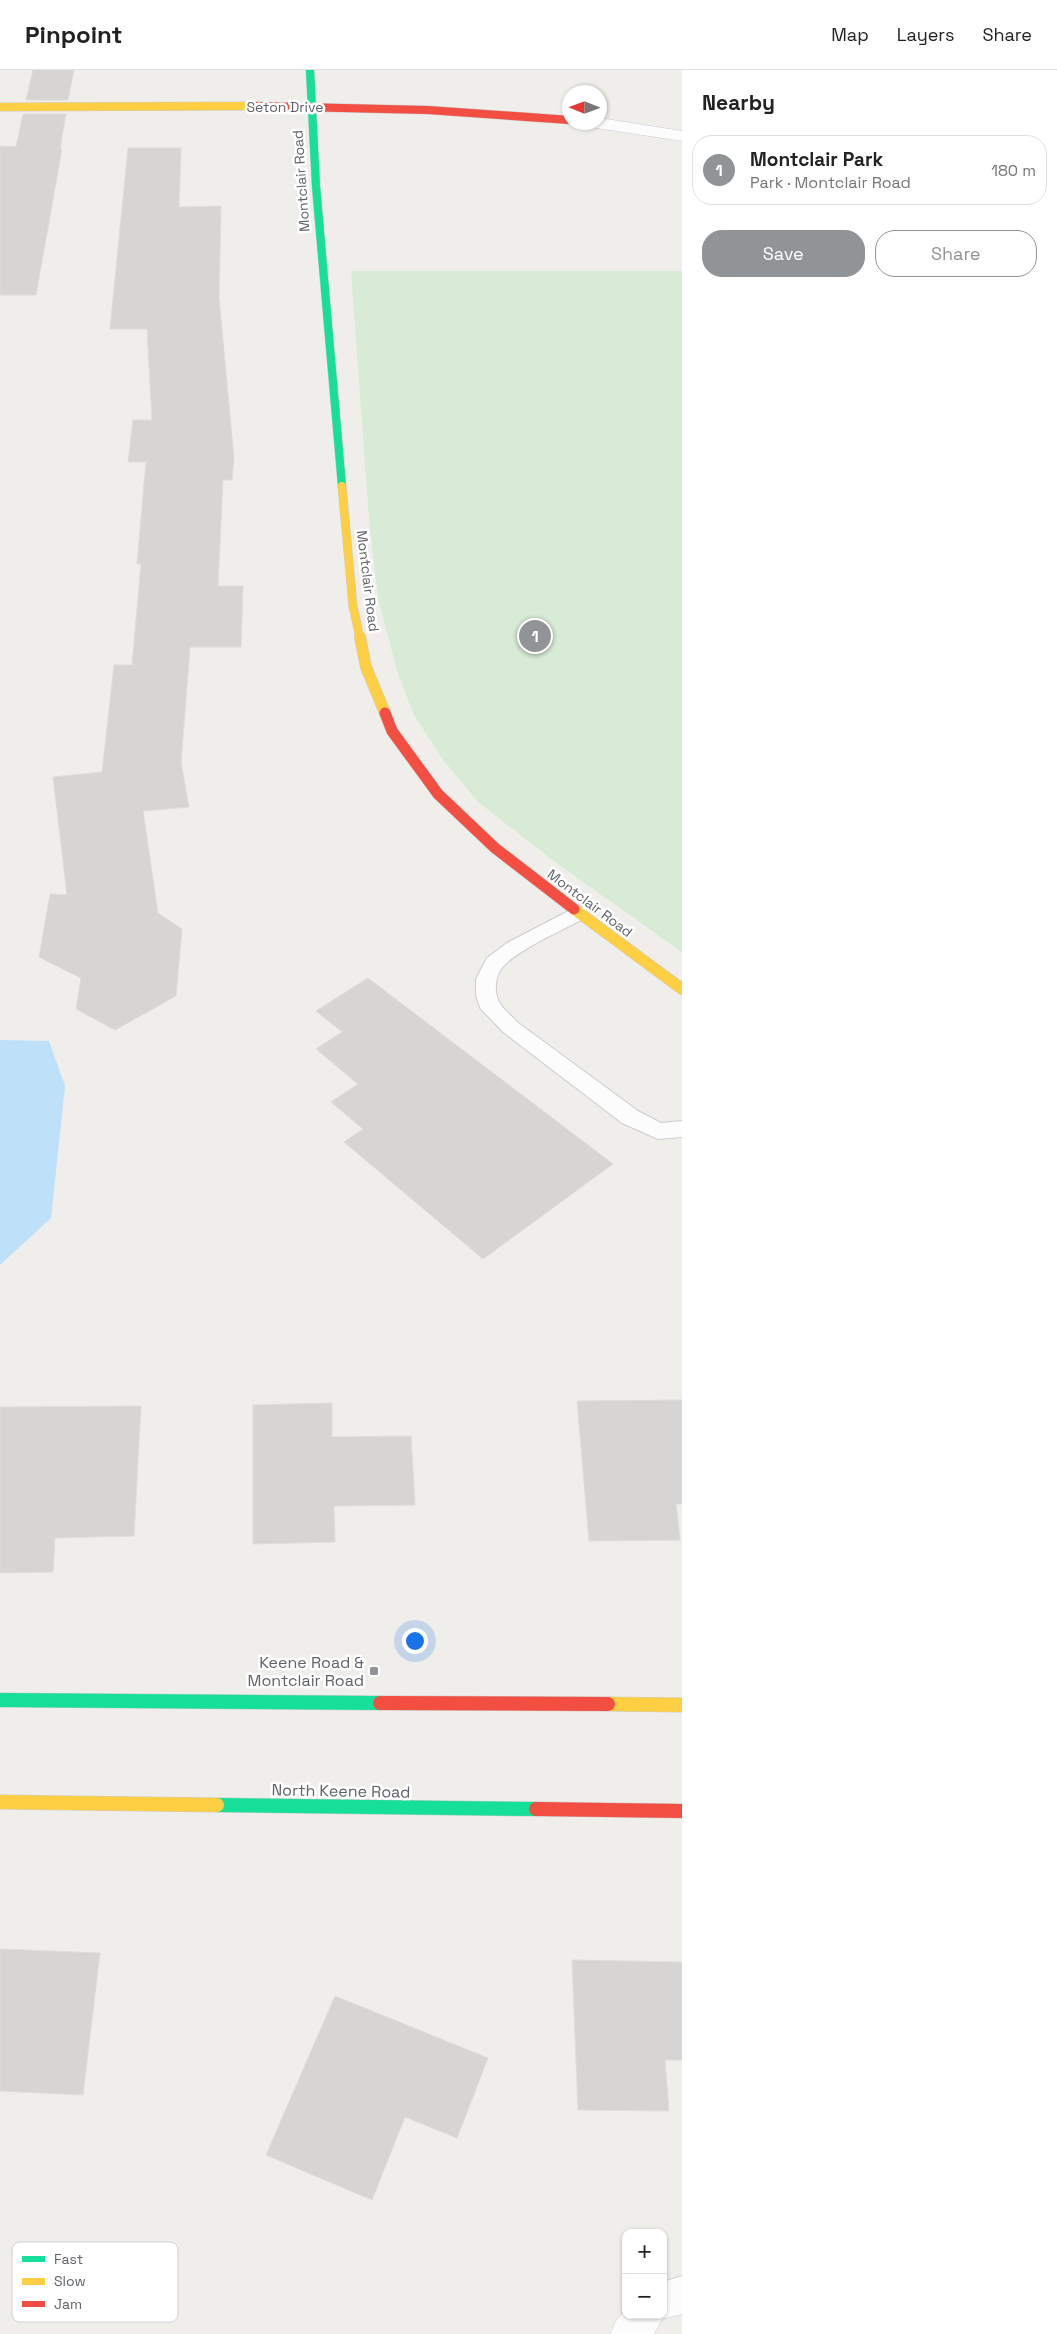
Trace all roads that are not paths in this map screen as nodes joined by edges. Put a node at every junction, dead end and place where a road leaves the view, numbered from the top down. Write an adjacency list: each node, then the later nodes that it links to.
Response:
1 (310, 70): 3 (street, Montclair Road)
2 (0, 107): 3 (street, Seton Drive)
3 (311, 108): 4 (street, Seton Drive); 7 (street, Montclair Road)
4 (562, 119)
5 (607, 125): 6 (street)
6 (682, 136)
7 (578, 912): 8 (street, Montclair Road); 9 (lane)
8 (682, 989)
9 (682, 1129)
10 (0, 1700): 11 (street)
11 (682, 1705)
12 (0, 1802): 13 (street, North Keene Road)
13 (682, 1811)
14 (682, 2296): 15 (street)
15 (667, 2300)
16 (642, 2319): 17 (street)
17 (629, 2334)

